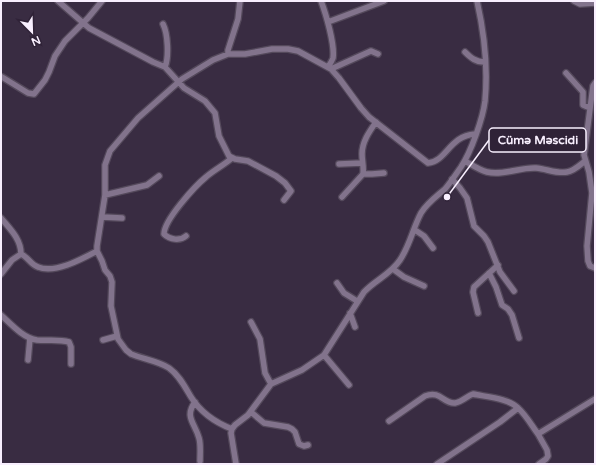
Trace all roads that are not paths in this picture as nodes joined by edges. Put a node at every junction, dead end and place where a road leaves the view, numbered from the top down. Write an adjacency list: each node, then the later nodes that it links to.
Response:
1 (58, 1): 10 (street)
2 (102, 1): 10 (street)
3 (240, 1): 13 (street)
4 (321, 1): 9 (street)
5 (384, 1): 9 (street)
6 (477, 1): 15 (street)
7 (574, 1): 8 (street)
8 (595, 4)
9 (328, 22): 17 (street)
10 (83, 23): 16 (street); 19 (street)
11 (163, 24): 16 (street)
12 (465, 52): 15 (street)
13 (228, 54): 17 (street); 20 (street)
14 (378, 54): 17 (street)
15 (484, 62): 24 (street)
16 (165, 67): 20 (street)
17 (330, 68): 23 (street)
18 (566, 73): 22 (street)
19 (2, 77)
20 (179, 82): 25 (street); 34 (street)
21 (595, 83): 22 (street)
22 (590, 108): 27 (street)
23 (376, 122): 24 (street); 28 (street)
24 (475, 134): 26 (street)
25 (232, 158): 36 (street); 42 (street)
26 (465, 161): 27 (street); 33 (street)
27 (585, 161): 37 (street)
28 (362, 163): 29 (street); 31 (street)
29 (339, 164)
30 (384, 173): 31 (street)
31 (363, 174): 35 (street)
32 (159, 176): 34 (street)
33 (452, 179): 41 (street); 46 (street)
34 (105, 195): 38 (street)
35 (342, 197)
36 (284, 200)
37 (593, 207): 47 (street)
38 (102, 217): 40 (street); 44 (street)
39 (1, 218): 45 (street)
40 (122, 218)
41 (415, 230): 43 (street); 48 (street)
42 (186, 236)
43 (433, 248)
44 (97, 251): 45 (street); 60 (street)
45 (21, 254): 50 (street)
46 (498, 265): 49 (street); 53 (street)
47 (595, 268)
48 (393, 269): 52 (street); 54 (street)
49 (489, 273): 56 (street); 62 (street)
50 (1, 274)
51 (337, 283): 54 (street)
52 (424, 286)
53 (514, 291)
54 (357, 301): 55 (street)
55 (350, 313): 59 (street); 64 (street)
56 (478, 313)
57 (1, 315): 61 (street)
58 (251, 322): 67 (street)
59 (355, 327)
60 (117, 336): 63 (street); 70 (street)
61 (30, 338): 65 (street); 66 (street)
62 (519, 338)
63 (103, 340)
64 (324, 355): 67 (street); 68 (street)
65 (28, 360)
66 (72, 364)
67 (271, 384): 72 (street)
68 (349, 385)
69 (595, 400): 75 (street)
70 (195, 402): 74 (street); 77 (street)
71 (518, 408): 73 (street); 75 (street); 79 (street)
72 (251, 412): 74 (street); 76 (street)
73 (390, 421)
74 (232, 429): 78 (street)
75 (538, 434): 80 (street)
76 (308, 445)
77 (200, 461)
78 (236, 464)
79 (437, 464)
80 (539, 464)

